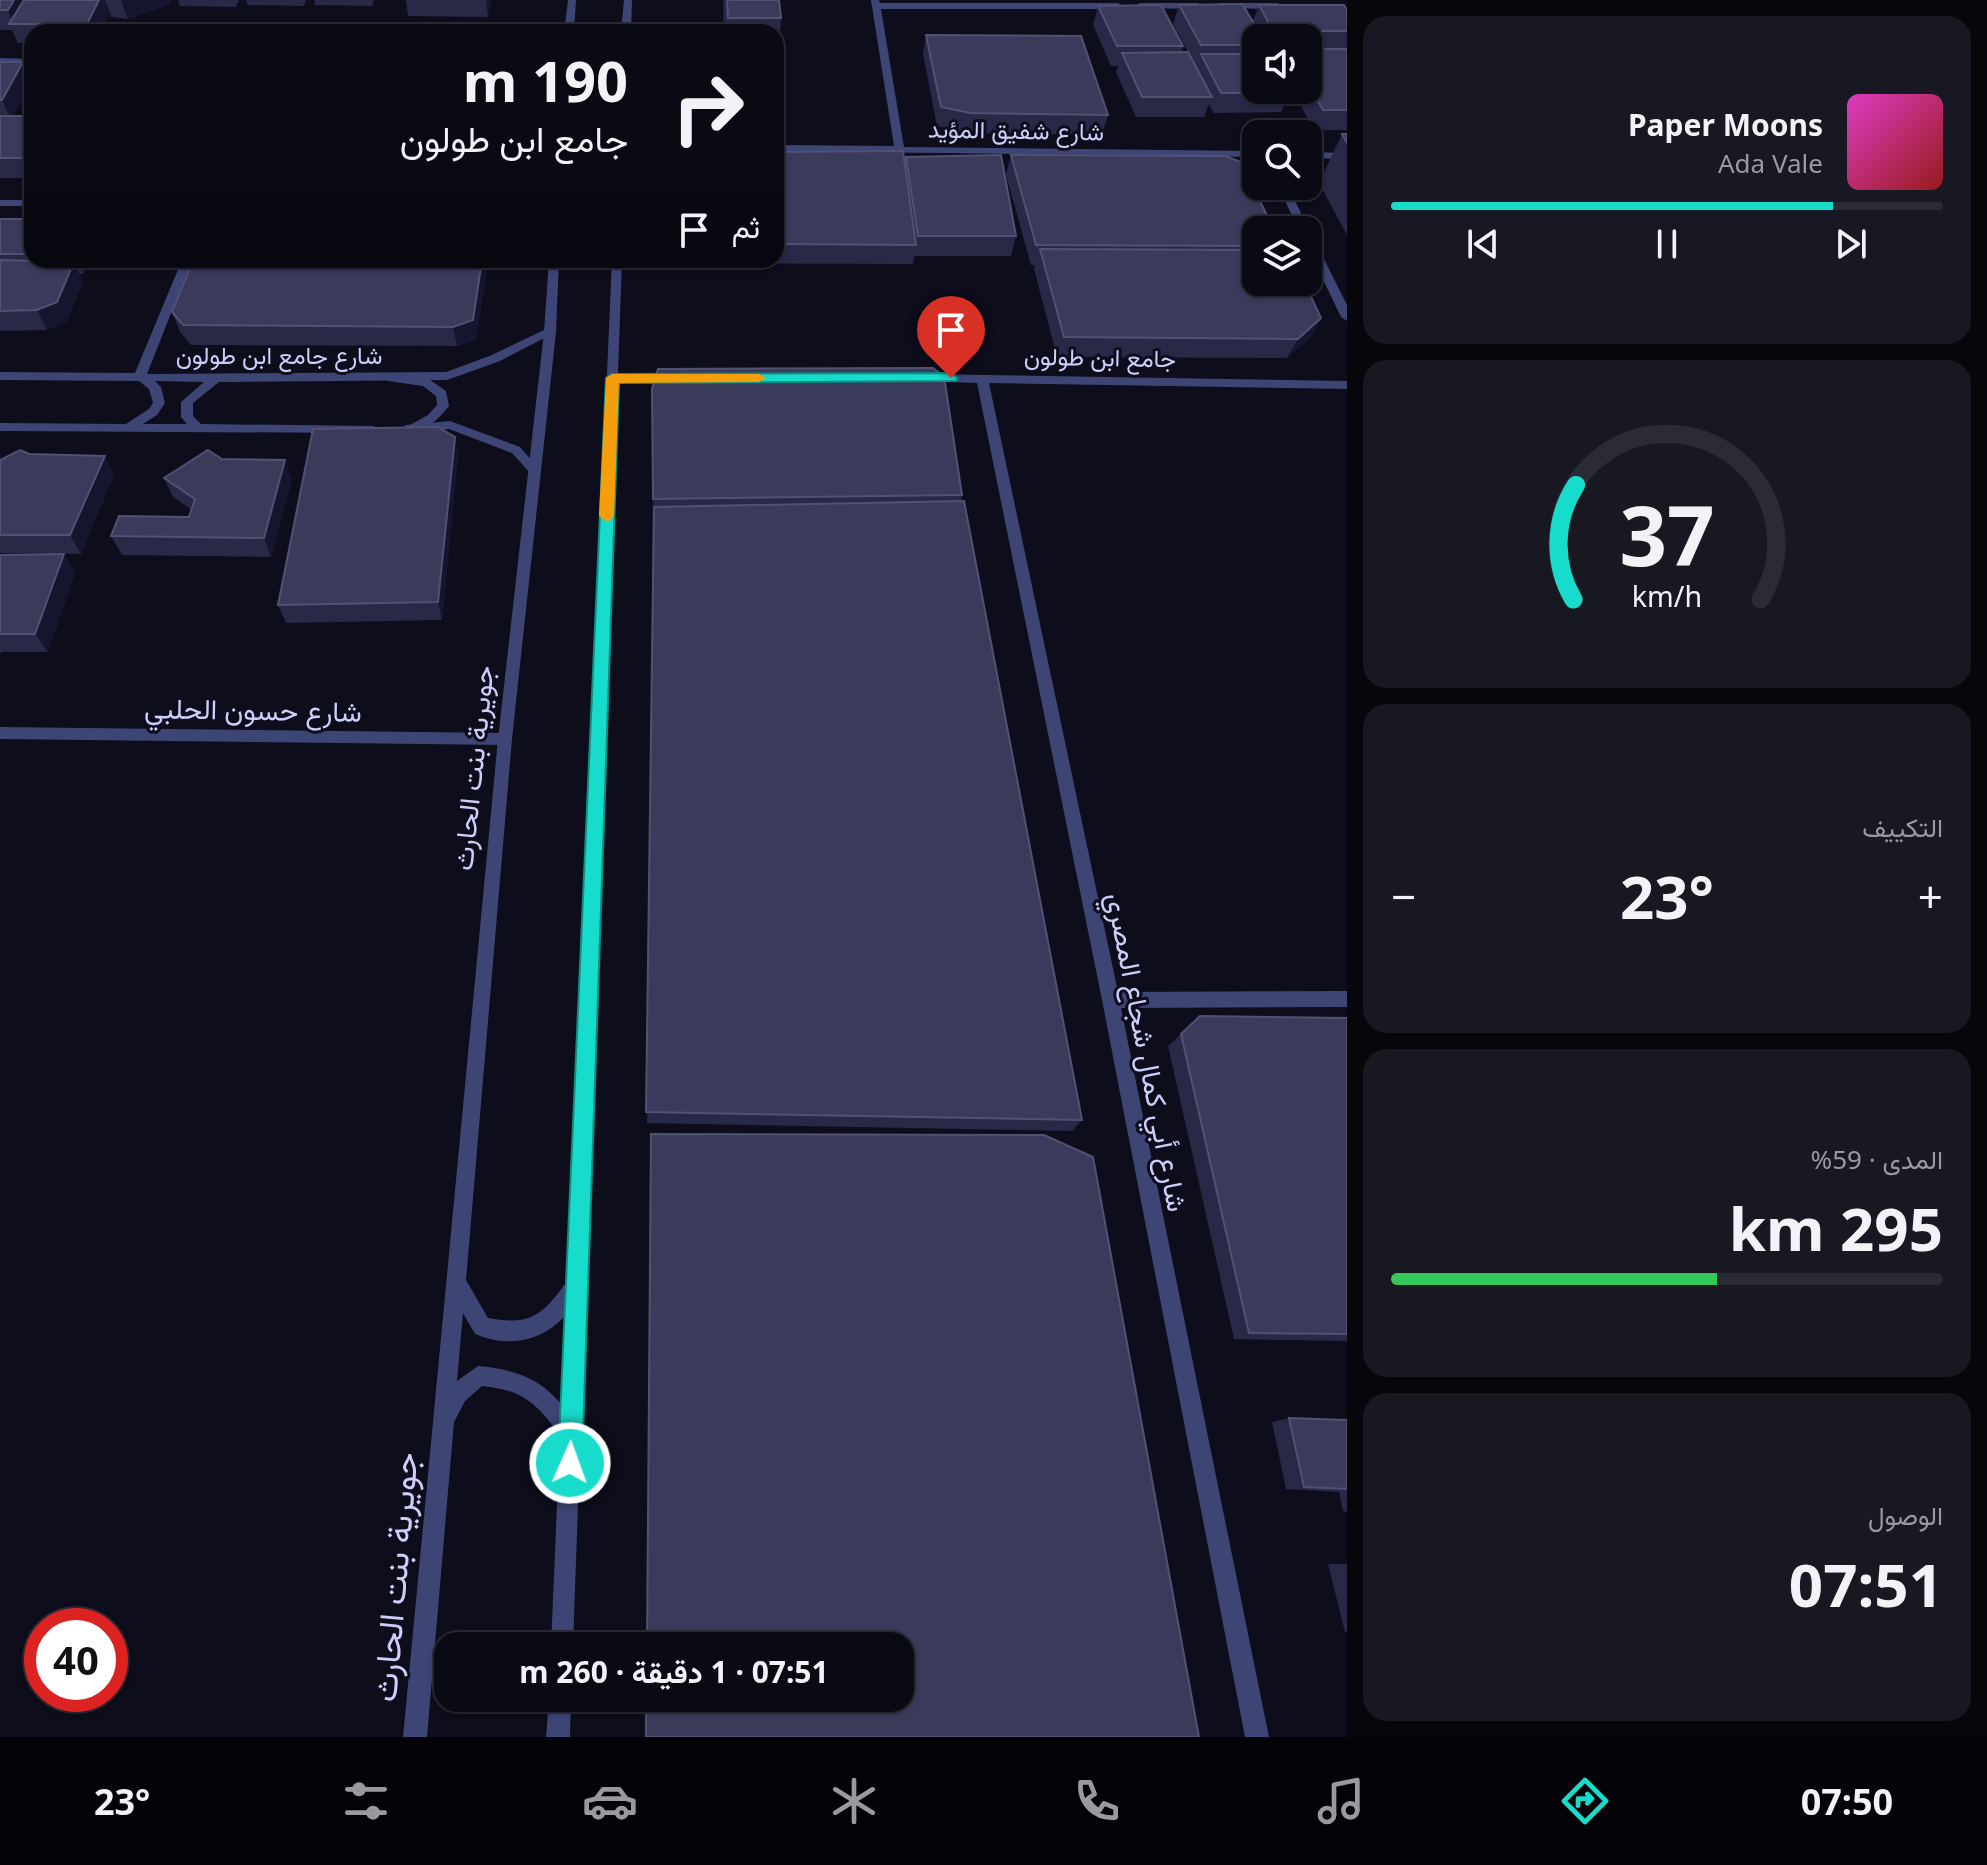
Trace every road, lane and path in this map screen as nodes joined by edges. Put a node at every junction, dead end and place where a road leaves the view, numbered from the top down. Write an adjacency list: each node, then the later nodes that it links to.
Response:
1 (572, 0): 5 (street)
2 (628, 0): 6 (street)
3 (875, 3): 4 (street); 10 (street)
4 (1284, 6)
5 (570, 24)
6 (626, 24)
7 (0, 61): 8 (street)
8 (24, 62)
9 (784, 148): 10 (street, شارع شفيق المؤيد)
10 (899, 149): 11 (street, شارع شفيق المؤيد)
11 (1242, 154)
12 (1322, 155): 13 (street)
13 (1347, 156)
14 (0, 203): 15 (street)
15 (24, 203)
16 (1322, 266): 20 (street)
17 (184, 268): 23 (street)
18 (554, 268): 21 (street, جويرية بنت الحارث)
19 (617, 268): 26 (street)
20 (1347, 317)
21 (550, 332): 25 (street, شارع جامع ابن طولون); 37 (street, جويرية بنت الحارث)
22 (0, 376): 23 (street, شارع جامع ابن طولون)
23 (140, 376): 24 (street, شارع جامع ابن طولون); 32 (street)
24 (216, 378): 25 (street, شارع جامع ابن طولون); 33 (street)
25 (392, 378): 36 (street)
26 (612, 378): 27 (street); 43 (street)
27 (689, 378)
28 (905, 378): 29 (street, جامع ابن طولون)
29 (982, 378): 30 (street, جامع ابن طولون); 41 (street, شارع أبي كمال شجاع المصري)
30 (1347, 385)
31 (0, 427): 32 (street)
32 (128, 427): 33 (street)
33 (198, 428): 34 (street)
34 (381, 429)
35 (396, 429): 36 (street)
36 (412, 429): 37 (street)
37 (534, 470): 39 (street, جويرية بنت الحارث)
38 (0, 733): 39 (street, شارع حسون الحلبي)
39 (505, 739): 42 (street, جويرية بنت الحارث)
40 (1347, 999): 41 (street)
41 (1111, 1000): 50 (street, شارع أبي كمال شجاع المصري)
42 (456, 1282): 43 (street); 44 (street, جويرية بنت الحارث)
43 (577, 1283): 45 (street)
44 (443, 1423): 45 (street, جويرية بنت الحارث); 48 (street, جويرية بنت الحارث)
45 (571, 1433): 46 (street)
46 (563, 1632)
47 (559, 1712): 49 (street)
48 (415, 1737)
49 (558, 1737)
50 (1257, 1737)

